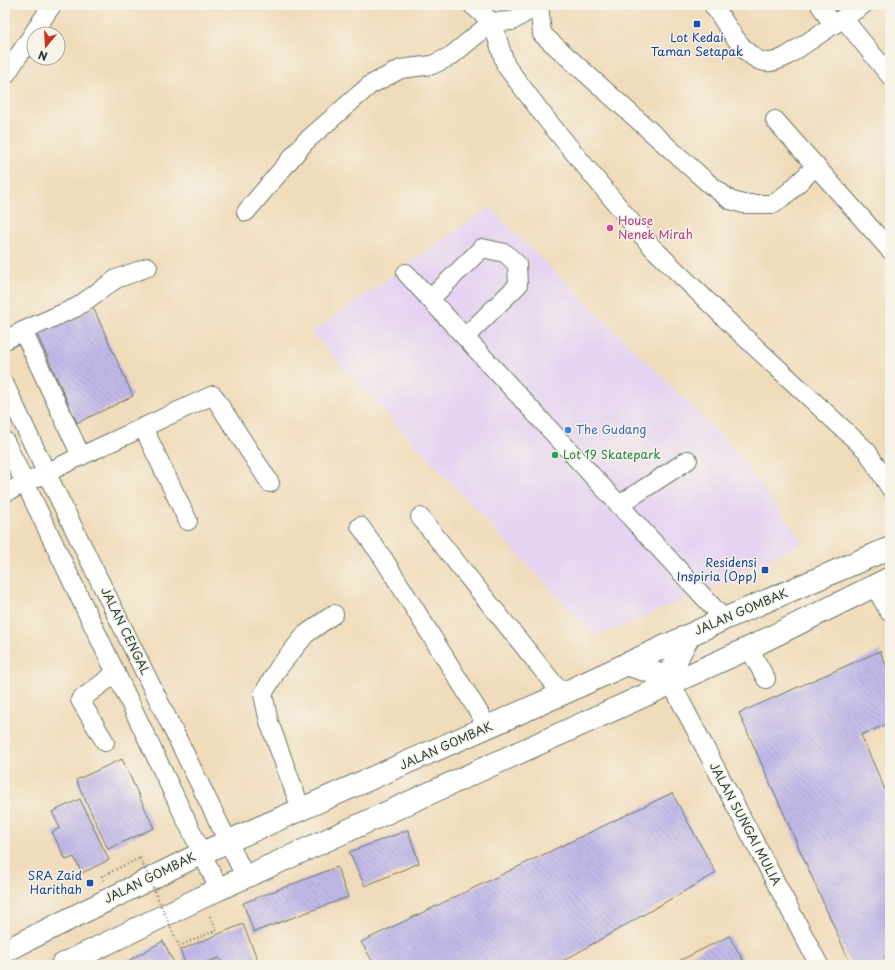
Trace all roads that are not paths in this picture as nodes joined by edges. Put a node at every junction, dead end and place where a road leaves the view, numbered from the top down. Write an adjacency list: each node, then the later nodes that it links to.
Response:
1 (52, 5): 9 (street)
2 (473, 5): 8 (street)
3 (539, 5): 8 (street); 12 (street)
4 (713, 5): 7 (street)
5 (820, 5): 7 (street)
6 (863, 5): 7 (street)
7 (838, 21): 10 (street)
8 (492, 22): 13 (street); 29 (street)
9 (5, 76)
10 (890, 76)
11 (775, 120): 12 (street)
12 (816, 166): 14 (street)
13 (246, 212)
14 (890, 250)
15 (148, 267): 18 (street)
16 (406, 273): 17 (street)
17 (430, 299): 19 (street); 19 (street)
18 (23, 331): 20 (street); 24 (street)
19 (465, 337): 31 (street)
20 (5, 340)
21 (5, 385): 26 (street, JALAN CENGAL)
22 (143, 428): 24 (street); 28 (street); 33 (street)
23 (5, 441): 27 (street)
24 (81, 456): 26 (street)
25 (688, 460): 31 (street)
26 (46, 472): 27 (street); 50 (street, JALAN CENGAL)
27 (25, 483): 30 (street); 43 (street)
28 (270, 483)
29 (890, 488)
30 (5, 493)
31 (619, 505): 39 (street)
32 (420, 517): 46 (street)
33 (188, 521)
34 (360, 526): 47 (street)
35 (890, 548): 39 (main road, JALAN GOMBAK)
36 (882, 582): 37 (street); 41 (main road)
37 (889, 612)
38 (334, 614): 49 (street)
39 (724, 619): 40 (main road, JALAN GOMBAK)
40 (690, 635): 42 (main road, JALAN GOMBAK); 45 (main road)
41 (749, 648): 44 (street); 45 (main road)
42 (626, 664): 45 (main road); 46 (main road, JALAN GOMBAK)
43 (116, 673): 48 (street); 51 (street)
44 (766, 679)
45 (671, 683): 52 (main road); 56 (street, JALAN SUNGAI MULIA)
46 (562, 694): 47 (main road, JALAN GOMBAK)
47 (488, 727): 49 (main road, JALAN GOMBAK)
48 (105, 742)
49 (301, 809): 50 (main road, JALAN GOMBAK)
50 (228, 841): 51 (main road, JALAN GOMBAK); 52 (street, JALAN CENGAL)
51 (202, 853): 53 (street); 54 (main road, JALAN GOMBAK)
52 (246, 878): 53 (main road)
53 (219, 889): 55 (main road)
54 (5, 951)
55 (62, 965)
56 (818, 965)

